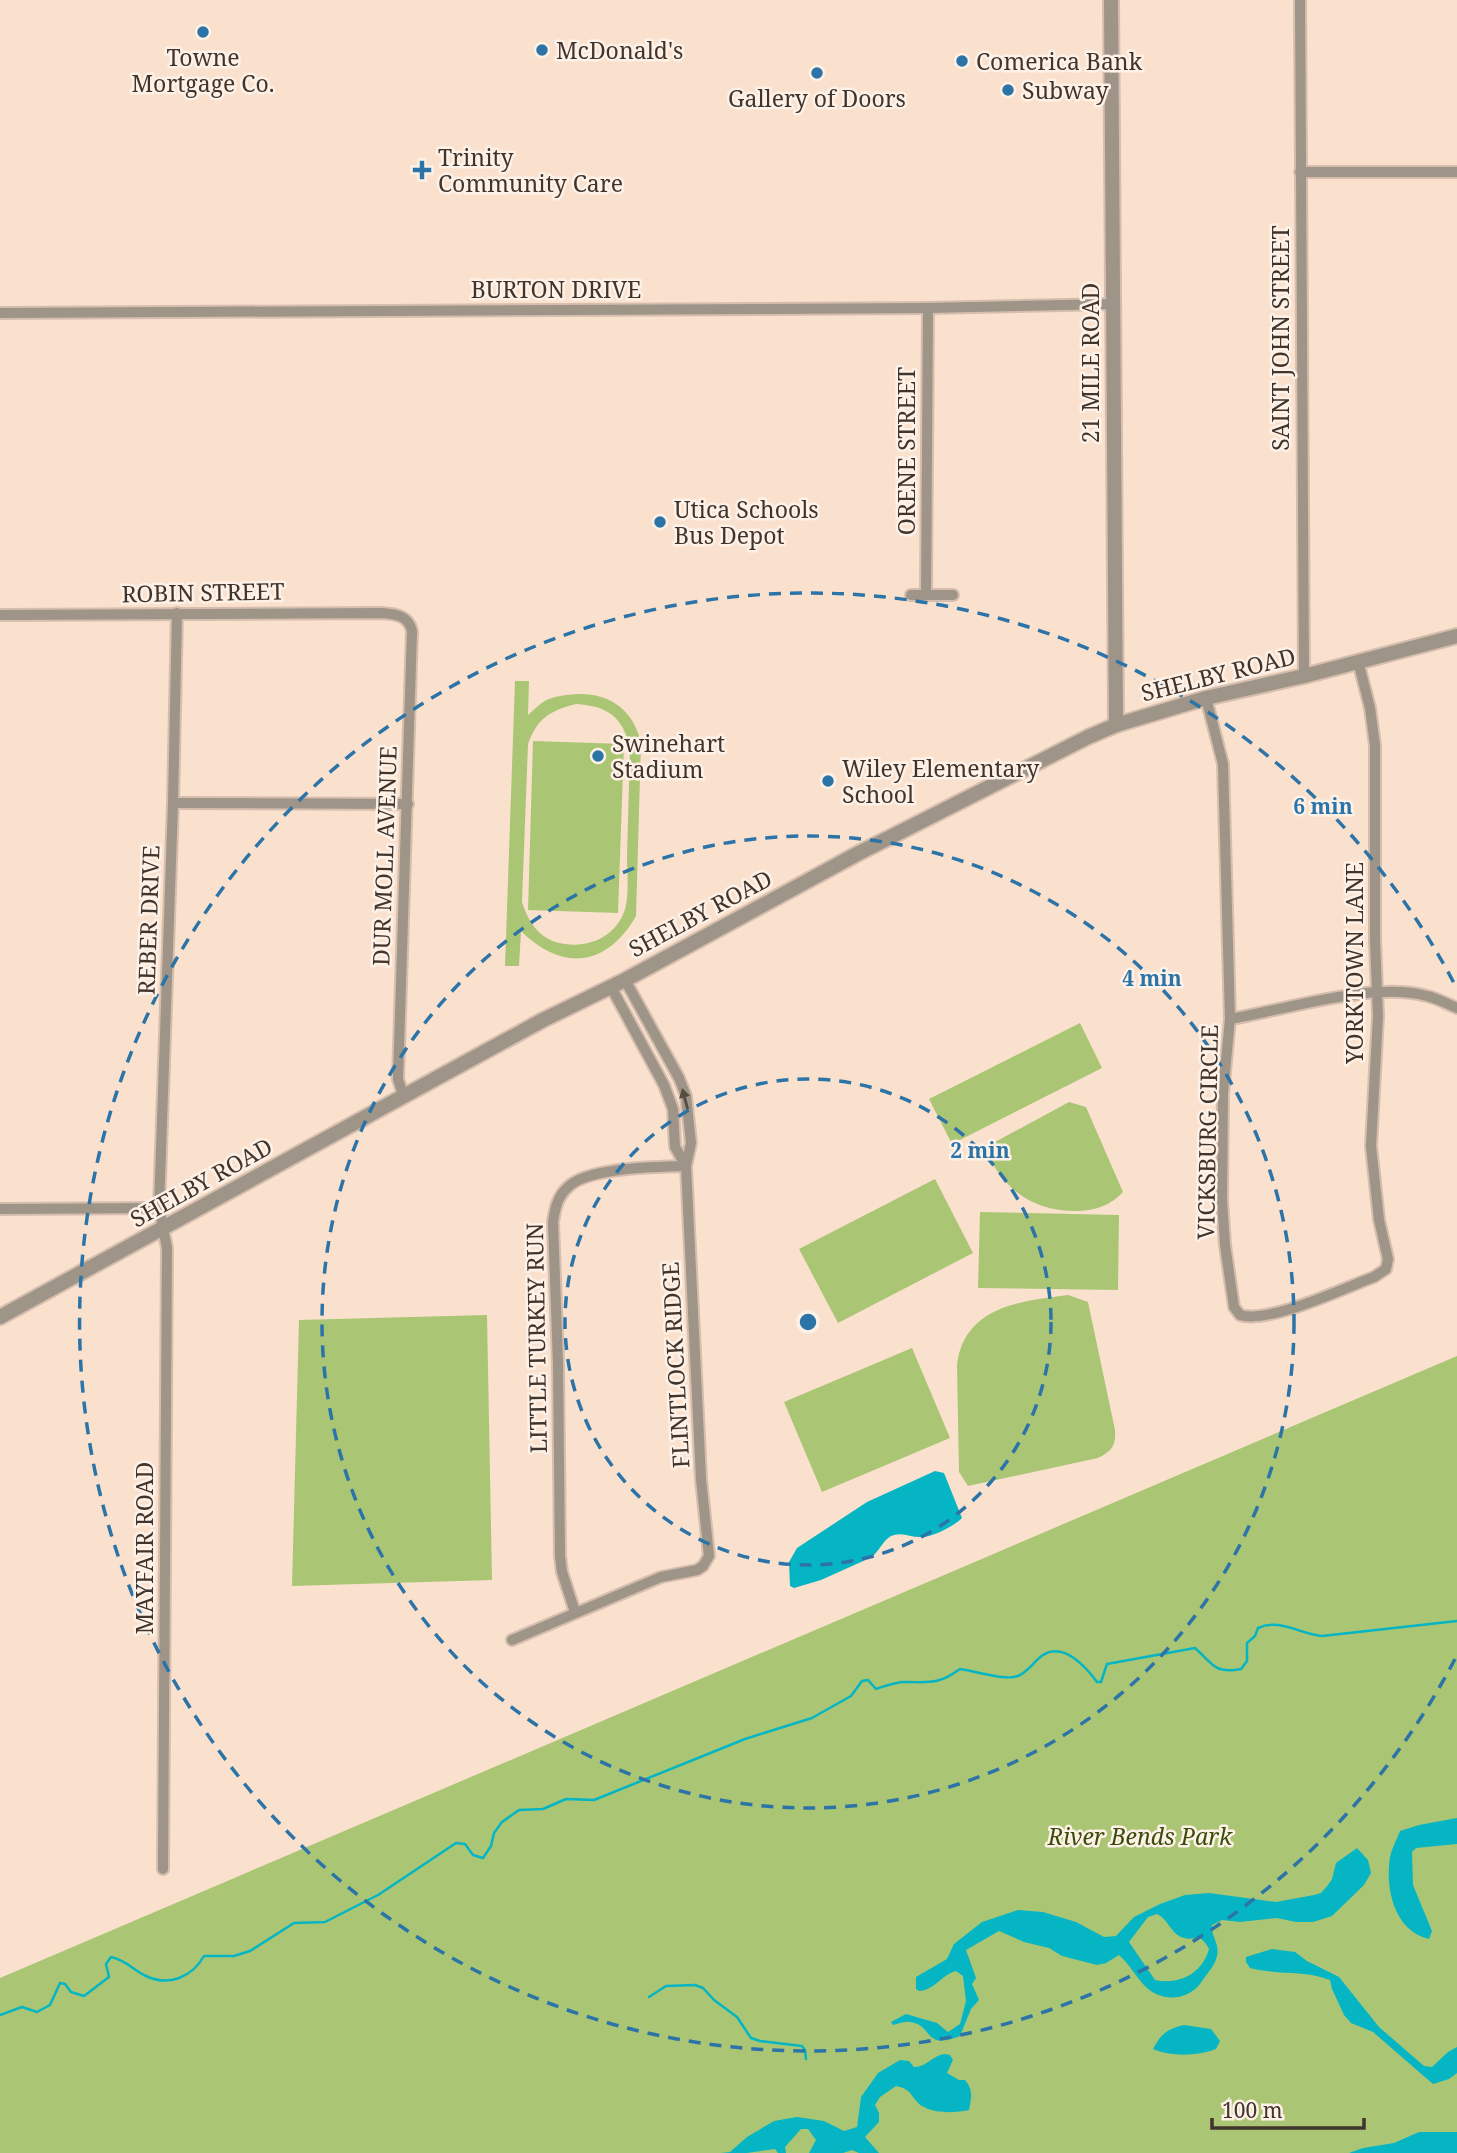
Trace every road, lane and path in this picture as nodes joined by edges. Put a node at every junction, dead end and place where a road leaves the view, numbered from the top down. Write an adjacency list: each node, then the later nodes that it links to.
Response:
1 (1111, 0): 5 (street, 21 MILE ROAD)
2 (1300, 0): 3 (street, SAINT JOHN STREET)
3 (1300, 172): 4 (street); 16 (street, SAINT JOHN STREET)
4 (1457, 172)
5 (1112, 304): 6 (street, BURTON DRIVE); 18 (street, 21 MILE ROAD)
6 (928, 308): 7 (street, BURTON DRIVE); 9 (street, ORENE STREET)
7 (0, 313)
8 (911, 595): 9 (street)
9 (926, 595): 10 (street)
10 (953, 595)
11 (177, 613): 12 (street, ROBIN STREET); 13 (street, ROBIN STREET); 19 (street, REBER DRIVE)
12 (0, 615)
13 (406, 619): 20 (street, DUR MOLL AVENUE)
14 (1457, 636): 15 (street, SHELBY ROAD)
15 (1358, 661): 16 (street, SHELBY ROAD); 23 (street, YORKTOWN LANE)
16 (1304, 676): 17 (street, SHELBY ROAD)
17 (1206, 698): 18 (street, SHELBY ROAD); 25 (street, VICKSBURG CIRCLE)
18 (1115, 725): 21 (street, SHELBY ROAD)
19 (173, 803): 20 (street); 30 (street, REBER DRIVE)
20 (408, 804): 28 (street, DUR MOLL AVENUE)
21 (625, 980): 22 (street, SHELBY ROAD); 26 (street, FLINTLOCK RIDGE)
22 (611, 987): 27 (street, FLINTLOCK RIDGE); 28 (street, SHELBY ROAD)
23 (1378, 993): 24 (street); 25 (street); 33 (street, YORKTOWN LANE)
24 (1457, 1008)
25 (1230, 1019): 33 (street, VICKSBURG CIRCLE)
26 (675, 1071): 27 (street); 29 (street, FLINTLOCK RIDGE, one-way to 26)
27 (660, 1078): 29 (street, FLINTLOCK RIDGE)
28 (403, 1095): 32 (street, SHELBY ROAD)
29 (686, 1166): 35 (street, FLINTLOCK RIDGE); 35 (street, LITTLE TURKEY RUN)
30 (159, 1208): 31 (street); 32 (street, REBER DRIVE)
31 (0, 1209)
32 (164, 1228): 34 (street, SHELBY ROAD); 37 (street, MAYFAIR ROAD)
33 (1240, 1315)
34 (0, 1317)
35 (575, 1612): 36 (street)
36 (512, 1640)
37 (163, 1869)

